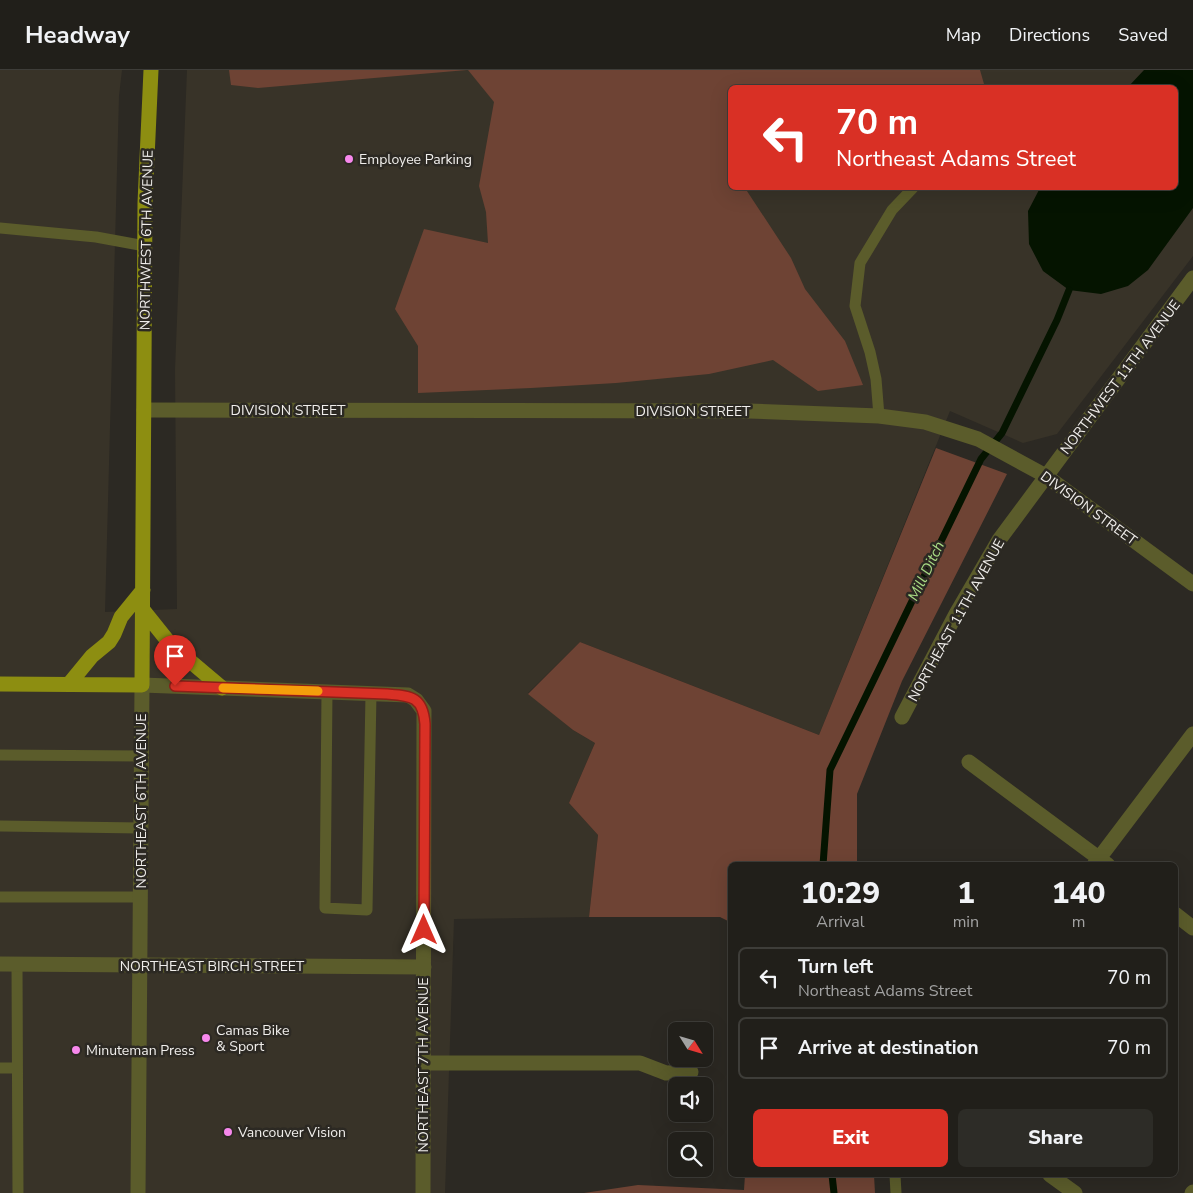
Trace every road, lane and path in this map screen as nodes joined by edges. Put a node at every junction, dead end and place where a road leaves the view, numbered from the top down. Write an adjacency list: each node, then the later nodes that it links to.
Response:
1 (151, 70): 4 (main road, NORTHWEST 6TH AVENUE)
2 (912, 190): 7 (lane)
3 (0, 228): 4 (lane)
4 (145, 246): 6 (main road, NORTHWEST 6TH AVENUE)
5 (1193, 278): 8 (street, NORTHWEST 11TH AVENUE)
6 (144, 410): 7 (street, DIVISION STREET); 10 (main road, NORTHEAST 6TH AVENUE)
7 (878, 416): 8 (street, DIVISION STREET)
8 (1046, 476): 9 (street, DIVISION STREET); 18 (street, NORTHEAST 11TH AVENUE)
9 (1193, 584)
10 (142, 590): 11 (main road, NORTHEAST 6TH AVENUE); 13 (main road)
11 (143, 610): 14 (main road, NORTHEAST 6TH AVENUE); 15 (main road)
12 (0, 684): 13 (main road)
13 (69, 684): 14 (main road)
14 (142, 685): 15 (street); 21 (street, NORTHEAST 6TH AVENUE)
15 (222, 688): 16 (street)
16 (327, 692): 17 (street); 17 (lane)
17 (371, 694): 34 (street, NORTHEAST 7TH AVENUE)
18 (902, 717)
19 (1193, 734): 26 (street)
20 (0, 756): 21 (lane)
21 (141, 756): 24 (street, NORTHEAST 6TH AVENUE)
22 (969, 762): 25 (street)
23 (0, 826): 24 (lane)
24 (141, 828): 28 (street, NORTHEAST 6TH AVENUE)
25 (1099, 862)
26 (1101, 862)
27 (0, 897): 28 (lane)
28 (140, 897): 33 (street, NORTHEAST 6TH AVENUE)
29 (1178, 916): 30 (street)
30 (1193, 928)
31 (0, 964): 32 (street, NORTHEAST BIRCH STREET)
32 (17, 964): 33 (street, NORTHEAST BIRCH STREET); 37 (lane)
33 (139, 965): 34 (street, NORTHEAST BIRCH STREET); 42 (street, NORTHEAST 6TH AVENUE)
34 (424, 967): 35 (street, NORTHEAST 7TH AVENUE)
35 (423, 1063): 38 (street); 43 (street, NORTHEAST 7TH AVENUE)
36 (0, 1068): 37 (lane)
37 (17, 1068): 41 (lane)
38 (691, 1072)
39 (895, 1177): 44 (lane)
40 (1053, 1177): 45 (street)
41 (18, 1193)
42 (138, 1193)
43 (423, 1193)
44 (896, 1193)
45 (1075, 1193)

